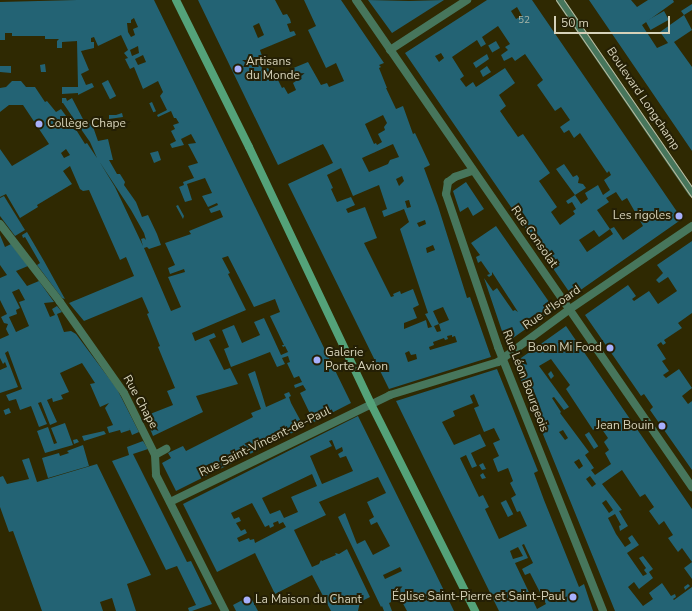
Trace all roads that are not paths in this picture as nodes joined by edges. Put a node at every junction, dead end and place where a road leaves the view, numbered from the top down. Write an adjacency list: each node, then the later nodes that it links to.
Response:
1 (176, 0): 12 (main road)
2 (356, 0): 5 (street, Rue Consolat)
3 (467, 0): 5 (street)
4 (560, 0): 7 (street, Boulevard Longchamp)
5 (390, 50): 6 (street, Rue Consolat)
6 (472, 171): 10 (street, Rue Consolat); 11 (street, Rue Léon Bourgeois)
7 (692, 193)
8 (0, 224): 14 (street, Rue Chape)
9 (692, 226): 10 (street, Rue d'Isoard)
10 (570, 309): 11 (street, Rue d'Isoard); 15 (street, Rue Consolat)
11 (503, 358): 12 (street, Rue d'Isoard); 19 (street, Rue Léon Bourgeois)
12 (371, 404): 16 (street, Rue Saint-Vincent-de-Paul); 18 (main road)
13 (166, 449): 14 (street)
14 (155, 455): 16 (street, Rue Chape)
15 (692, 487)
16 (170, 502): 17 (street, Rue Chape)
17 (225, 611)
18 (475, 611)
19 (603, 611)

